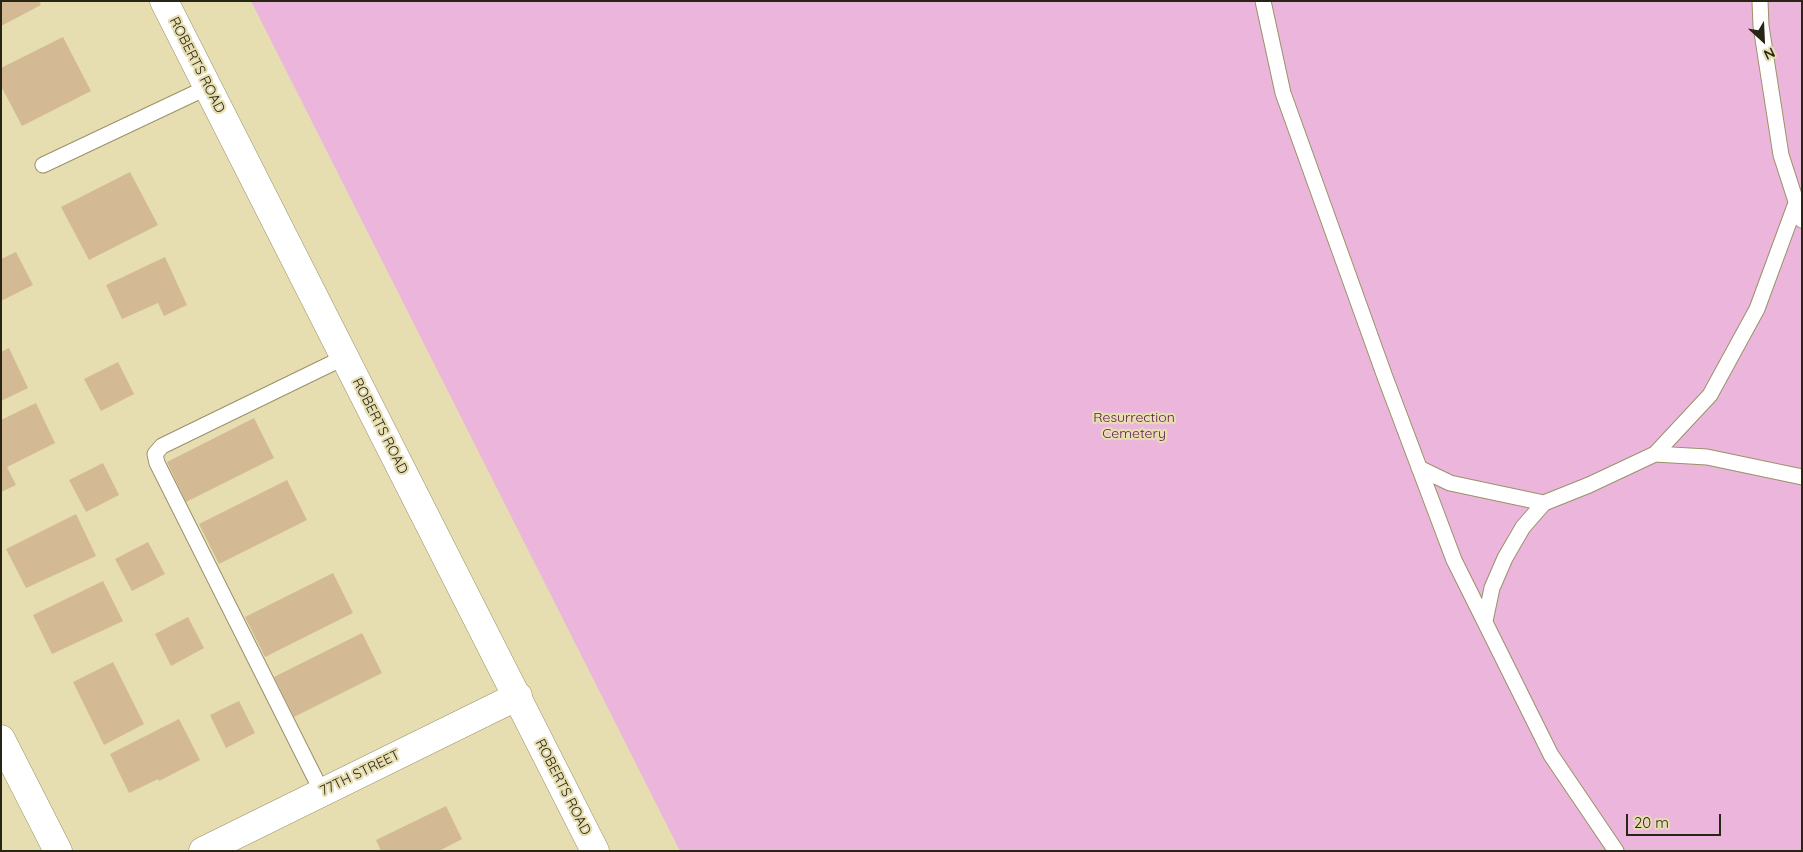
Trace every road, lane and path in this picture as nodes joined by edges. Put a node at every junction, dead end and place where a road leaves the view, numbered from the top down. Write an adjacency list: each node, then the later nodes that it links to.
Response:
1 (164, 1): 4 (street, ROBERTS ROAD)
2 (1263, 1): 10 (lane)
3 (1760, 1): 6 (lane)
4 (208, 87): 5 (lane); 8 (street, ROBERTS ROAD)
5 (43, 165)
6 (1796, 203): 7 (lane); 9 (lane)
7 (1802, 220)
8 (345, 357): 14 (street, ROBERTS ROAD); 16 (lane)
9 (1655, 454): 11 (lane); 12 (lane)
10 (1419, 468): 12 (lane); 13 (lane)
11 (1802, 477)
12 (1544, 503): 13 (lane)
13 (1485, 621): 20 (lane)
14 (518, 696): 16 (street, 77TH STREET); 19 (street, ROBERTS ROAD)
15 (1, 739): 17 (street)
16 (322, 792): 18 (street, 77TH STREET)
17 (58, 851)
18 (203, 851)
19 (596, 851)
20 (1616, 851)

